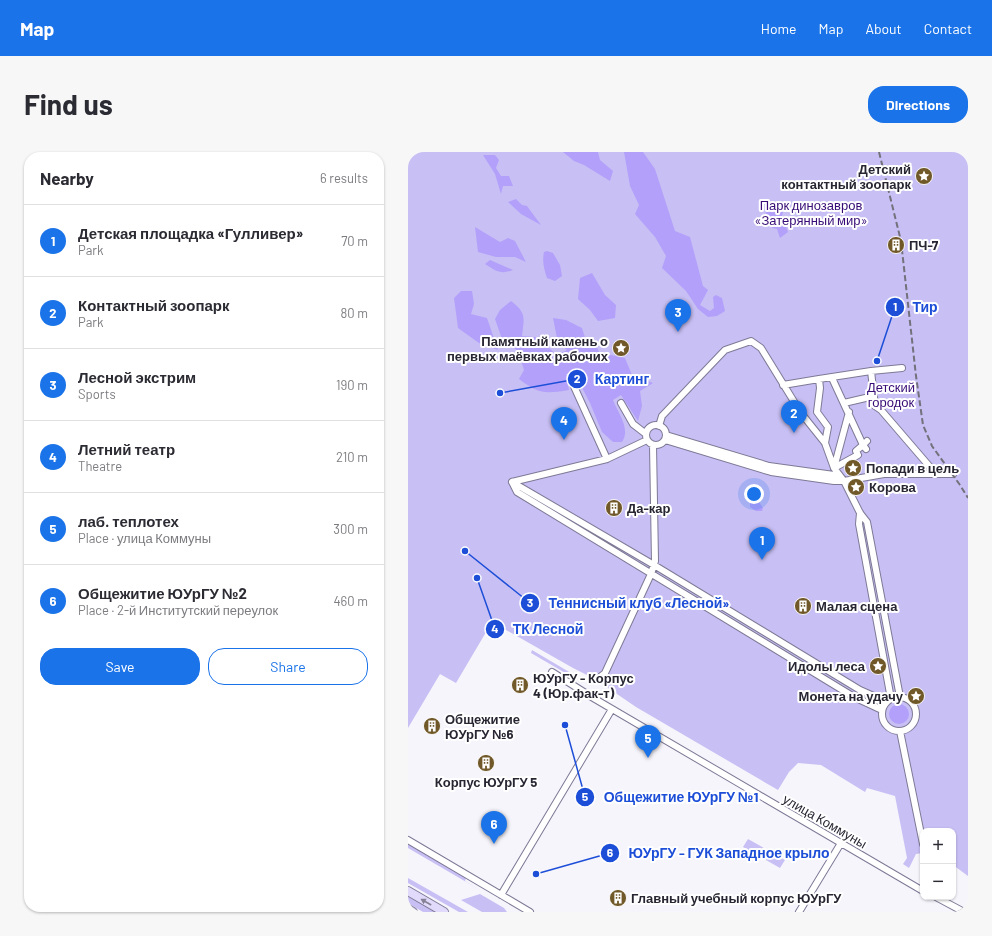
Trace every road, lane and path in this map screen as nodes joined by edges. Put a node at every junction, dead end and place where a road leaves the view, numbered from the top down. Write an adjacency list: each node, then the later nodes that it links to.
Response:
1 (902, 368): 2 (street)
2 (871, 371): 3 (street); 7 (street)
3 (832, 378): 4 (street); 9 (street)
4 (819, 380): 6 (street); 14 (street)
5 (572, 382): 16 (street)
6 (783, 385): 11 (street); 14 (street)
7 (874, 396): 9 (street); 18 (street)
8 (620, 403): 12 (street)
9 (844, 403): 10 (street)
10 (848, 412): 17 (street); 17 (street)
11 (659, 426): 12 (street); 13 (street)
12 (646, 437): 15 (street); 16 (street)
13 (666, 437): 15 (street); 20 (street)
14 (825, 443): 17 (street)
15 (653, 445): 23 (street)
16 (607, 459): 21 (street)
17 (834, 468): 20 (street)
18 (936, 474): 19 (street); 20 (street)
19 (953, 474)
20 (844, 481): 22 (street)
21 (512, 482): 23 (street); 24 (street)
22 (860, 513): 27 (street); 28 (street)
23 (654, 565): 24 (street); 28 (street)
24 (652, 574): 26 (street); 30 (street)
25 (552, 672): 29 (street, улица Коммуны)
26 (600, 677)
27 (900, 697): 28 (street); 31 (street)
28 (889, 700): 30 (street)
29 (612, 709): 34 (street, улица Коммуны); 37 (street)
30 (882, 710): 31 (street)
31 (900, 731): 32 (street)
32 (920, 829)
33 (408, 840): 37 (street)
34 (840, 843): 35 (street, улица Коммуны); 43 (street)
35 (920, 889)
36 (408, 891): 41 (main road, one-way to 36)
37 (501, 895): 42 (street)
38 (942, 900): 44 (street)
39 (408, 909): 40 (main road)
40 (413, 912)
41 (444, 912)
42 (530, 912)
43 (799, 912)
44 (964, 912)

